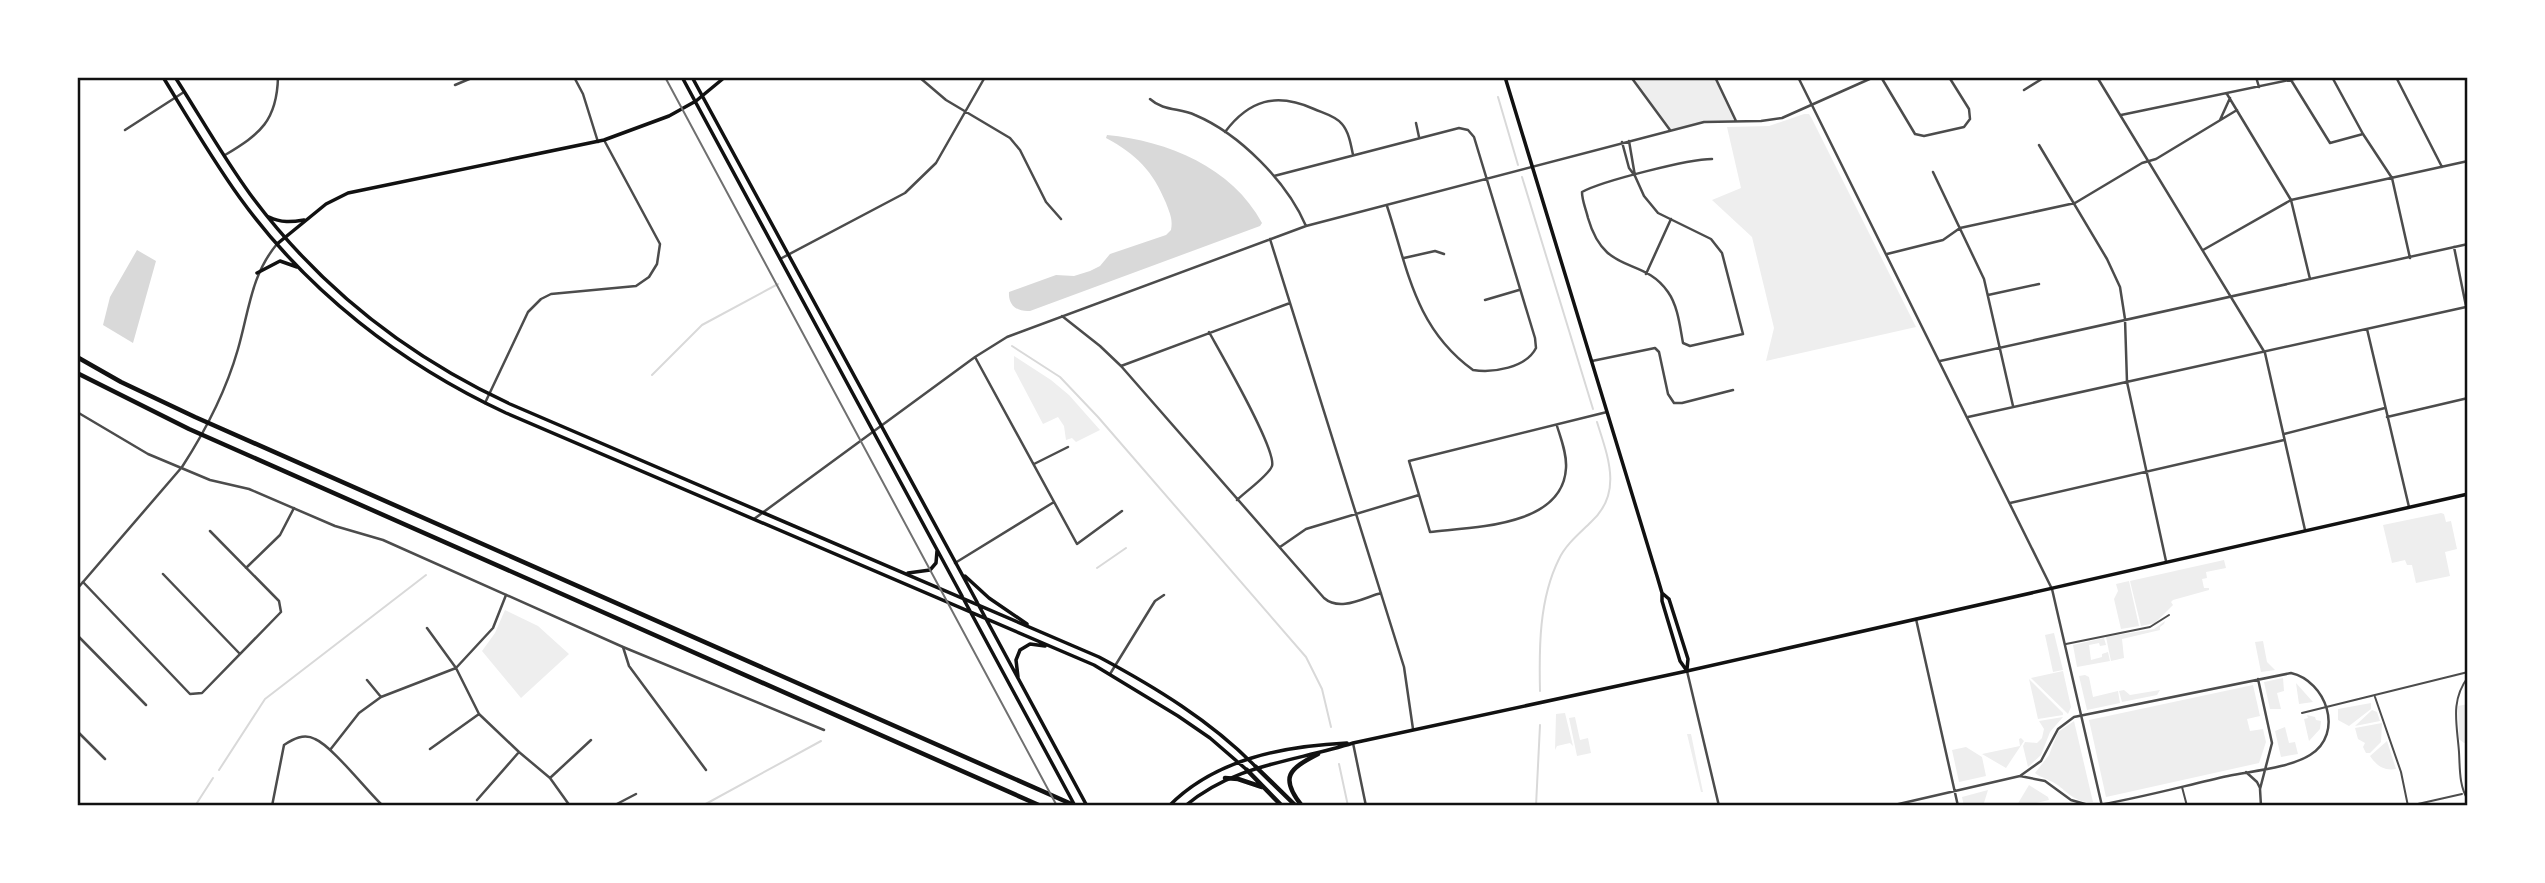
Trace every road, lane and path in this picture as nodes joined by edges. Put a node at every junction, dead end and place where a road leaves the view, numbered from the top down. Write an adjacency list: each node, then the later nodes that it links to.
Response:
1 (163, 77): 31 (main road)
2 (175, 77): 28 (main road)
3 (278, 77): 51 (street)
4 (474, 77): 25 (street)
5 (574, 77): 48 (street)
6 (682, 77): 33 (main road)
7 (692, 77): 29 (main road)
8 (725, 77): 29 (main road)
9 (919, 77): 36 (street)
10 (985, 77): 36 (street)
11 (1504, 77): 56 (main road)
12 (1631, 77): 42 (street)
13 (1715, 77): 39 (street)
14 (1798, 77): 34 (street)
15 (1874, 77): 34 (street)
16 (1881, 77): 17 (street)
17 (1949, 77)
18 (2045, 77): 27 (street)
19 (2097, 77): 37 (street)
20 (2256, 77): 26 (street)
21 (2304, 77): 24 (street)
22 (2332, 77): 44 (street)
23 (2396, 77): 57 (street)
24 (2291, 80): 26 (street); 44 (street)
25 (455, 85)
26 (2259, 87): 30 (street)
27 (2024, 90)
28 (185, 92): 31 (street); 51 (main road)
29 (703, 95): 33 (main road); 78 (main road)
30 (2229, 96): 35 (street); 37 (street); 38 (street)
31 (176, 97): 41 (street); 74 (main road)
32 (1150, 99): 43 (street)
33 (696, 101): 46 (main road); 83 (main road)
34 (1812, 104): 39 (street); 80 (street)
35 (2237, 110): 38 (street); 63 (street)
36 (966, 111): 67 (street); 78 (street)
37 (2121, 116): 54 (street)
38 (2220, 120): 54 (street)
39 (1736, 121): 42 (street)
40 (1416, 124): 45 (street)
41 (125, 130)
42 (1670, 130): 47 (street)
43 (1224, 133): 52 (street); 59 (street)
44 (2364, 134): 61 (street)
45 (1419, 137): 52 (street); 62 (street)
46 (604, 140): 48 (main road); 110 (street)
47 (1629, 141): 49 (street); 60 (street)
48 (598, 142): 69 (main road)
49 (1622, 142): 56 (street); 60 (street)
50 (2039, 145): 64 (street)
51 (224, 155): 66 (main road)
52 (1353, 155): 59 (street)
53 (1712, 159): 60 (street)
54 (2148, 161): 64 (street); 77 (street)
55 (2468, 161): 57 (street)
56 (1532, 166): 62 (street); 104 (main road)
57 (2442, 167): 61 (street)
58 (1933, 172): 71 (street)
59 (1274, 176): 70 (street)
60 (1635, 176): 68 (street); 86 (street)
61 (2392, 178): 63 (street); 82 (street)
62 (1486, 180): 65 (street); 89 (street)
63 (2291, 200): 77 (street); 87 (street)
64 (2075, 203): 71 (street); 97 (street)
65 (1387, 205): 70 (street); 81 (street)
66 (267, 216): 69 (main road); 72 (main road)
67 (1061, 219)
68 (1671, 219): 86 (street); 86 (street)
69 (304, 220): 72 (main road)
70 (1306, 226): 73 (street)
71 (1960, 228): 80 (street); 90 (street)
72 (284, 237): 74 (main road); 110 (main road)
73 (1270, 239): 93 (street); 95 (street)
74 (277, 244): 84 (main road); 85 (street)
75 (2468, 244): 76 (street)
76 (2454, 247): 82 (street); 94 (street)
77 (2203, 250): 91 (street)
78 (789, 254): 83 (street); 119 (main road)
79 (1444, 254): 81 (street)
80 (1887, 254): 105 (street)
81 (1404, 258): 89 (street)
82 (2410, 258): 87 (street)
83 (780, 259): 121 (main road)
84 (298, 267): 85 (main road); 112 (main road)
85 (257, 273): 126 (street)
86 (1646, 274)
87 (2311, 279): 91 (street)
88 (2039, 284): 90 (street)
89 (1520, 290): 92 (street)
90 (1988, 295): 100 (street)
91 (2231, 296): 97 (street); 101 (street)
92 (1485, 300)
93 (1290, 303): 99 (street); 137 (street)
94 (2466, 307): 96 (street); 98 (street)
95 (1062, 316): 103 (street); 106 (street)
96 (2468, 316)
97 (2125, 319): 100 (street); 108 (street)
98 (2367, 330): 101 (street); 114 (street)
99 (1209, 332): 106 (street); 130 (street)
100 (2001, 348): 105 (street); 113 (street)
101 (2265, 353): 108 (street); 122 (street)
102 (77, 357): 220 (highway)
103 (975, 357): 119 (street); 125 (street)
104 (1592, 361): 109 (street); 116 (main road)
105 (1940, 361): 117 (street)
106 (1121, 366): 130 (street)
107 (77, 373): 219 (highway)
108 (2127, 382): 113 (street); 127 (street)
109 (1733, 390)
110 (489, 394): 112 (street); 136 (main road)
111 (2468, 398): 118 (street)
112 (485, 403): 138 (main road)
113 (2013, 406): 117 (street)
114 (2385, 408): 118 (street); 122 (street)
115 (77, 412): 126 (street)
116 (1607, 412): 120 (street); 153 (main road)
117 (1968, 417): 132 (street)
118 (2387, 417): 133 (street)
119 (881, 425): 121 (street); 144 (main road)
120 (1558, 426): 129 (street); 129 (street)
121 (873, 431): 136 (street); 142 (main road)
122 (2284, 433): 123 (street)
123 (2285, 440): 127 (street); 139 (street)
124 (1068, 447): 125 (street)
125 (1034, 464): 131 (street)
126 (182, 467): 134 (street); 149 (street)
127 (2146, 471): 132 (street); 143 (street)
128 (2468, 494): 133 (main road)
129 (1419, 495): 137 (street)
130 (1237, 500): 141 (street)
131 (1054, 501): 135 (street); 144 (street)
132 (2010, 503): 151 (street)
133 (2409, 507): 139 (main road)
134 (294, 509): 145 (street); 154 (street)
135 (1122, 511)
136 (765, 513): 138 (street); 147 (main road)
137 (1356, 513): 141 (street); 152 (street)
138 (754, 519): 158 (main road)
139 (2305, 530): 143 (main road)
140 (210, 531): 145 (street)
141 (1280, 547): 152 (street)
142 (937, 549): 147 (main road); 156 (main road)
143 (2166, 562): 151 (main road)
144 (956, 563): 146 (main road)
145 (246, 568): 168 (street)
146 (960, 572): 157 (main road); 162 (main road)
147 (908, 573): 156 (main road)
148 (163, 574): 168 (street)
149 (83, 582): 150 (street); 168 (street)
150 (77, 589)
151 (2052, 589): 161 (main road); 165 (street)
152 (1381, 593): 187 (street)
153 (1662, 593): 171 (main road); 171 (main road)
154 (506, 595): 166 (street); 170 (street)
155 (1164, 595): 169 (street)
156 (962, 596): 157 (main road); 158 (main road)
157 (977, 602): 160 (main road); 162 (main road)
158 (970, 611): 160 (main road); 220 (main road)
159 (2169, 615): 165 (street)
160 (984, 618): 167 (main road); 175 (main road)
161 (1916, 619): 171 (main road); 208 (street)
162 (1027, 624): 169 (main road)
163 (427, 628): 170 (street)
164 (77, 635): 180 (street)
165 (2065, 645): 184 (street)
166 (623, 647): 185 (street); 199 (street)
167 (1054, 647): 173 (main road); 175 (main road)
168 (240, 654)
169 (1115, 665): 173 (street); 195 (main road)
170 (456, 668): 179 (street); 183 (street)
171 (1687, 671): 187 (main road); 228 (street)
172 (2468, 672): 178 (street)
173 (1110, 674): 196 (main road)
174 (2468, 677): 210 (street)
175 (1018, 679): 221 (main road)
176 (2258, 679): 181 (street); 184 (street); 198 (street)
177 (367, 680): 179 (street)
178 (2375, 696): 181 (street); 233 (street)
179 (381, 697): 191 (street)
180 (146, 705)
181 (2327, 707): 182 (street); 198 (street)
182 (2302, 713)
183 (479, 714): 190 (street); 192 (street)
184 (2082, 716): 202 (street); 213 (street)
185 (824, 730)
186 (77, 731): 194 (street)
187 (1414, 731): 189 (main road)
188 (591, 740): 203 (street)
189 (1353, 743): 193 (main road); 195 (main road); 227 (street)
190 (430, 749)
191 (330, 750): 215 (street); 216 (street)
192 (519, 752): 203 (street); 211 (street)
193 (1318, 754): 197 (main road); 226 (highway)
194 (105, 759)
195 (1249, 760): 196 (main road); 197 (main road)
196 (1238, 762): 200 (main road); 222 (main road)
197 (1256, 767): 200 (main road); 225 (highway)
198 (2265, 768): 201 (street); 207 (street)
199 (706, 770)
200 (1247, 770): 204 (main road); 206 (highway)
201 (2246, 772): 205 (street); 207 (street)
202 (2020, 776): 208 (street); 213 (street)
203 (550, 778): 217 (street)
204 (1226, 778): 206 (highway); 223 (main road)
205 (2182, 786): 213 (street); 231 (street)
206 (1266, 788): 224 (highway)
207 (2260, 789): 232 (street)
208 (1955, 792): 229 (street); 230 (street)
209 (636, 794): 218 (street)
210 (2464, 794): 212 (street); 214 (street)
211 (477, 800)
212 (2468, 800)
213 (2101, 805)
214 (2419, 805): 233 (street)
215 (271, 806)
216 (383, 806)
217 (570, 806)
218 (613, 806)
219 (1041, 806)
220 (1076, 806)
221 (1087, 806)
222 (1169, 806)
223 (1185, 806)
224 (1282, 806)
225 (1296, 806)
226 (1302, 806)
227 (1366, 806)
228 (1718, 806)
229 (1890, 806)
230 (1958, 806)
231 (2187, 806)
232 (2261, 806)
233 (2408, 806)

